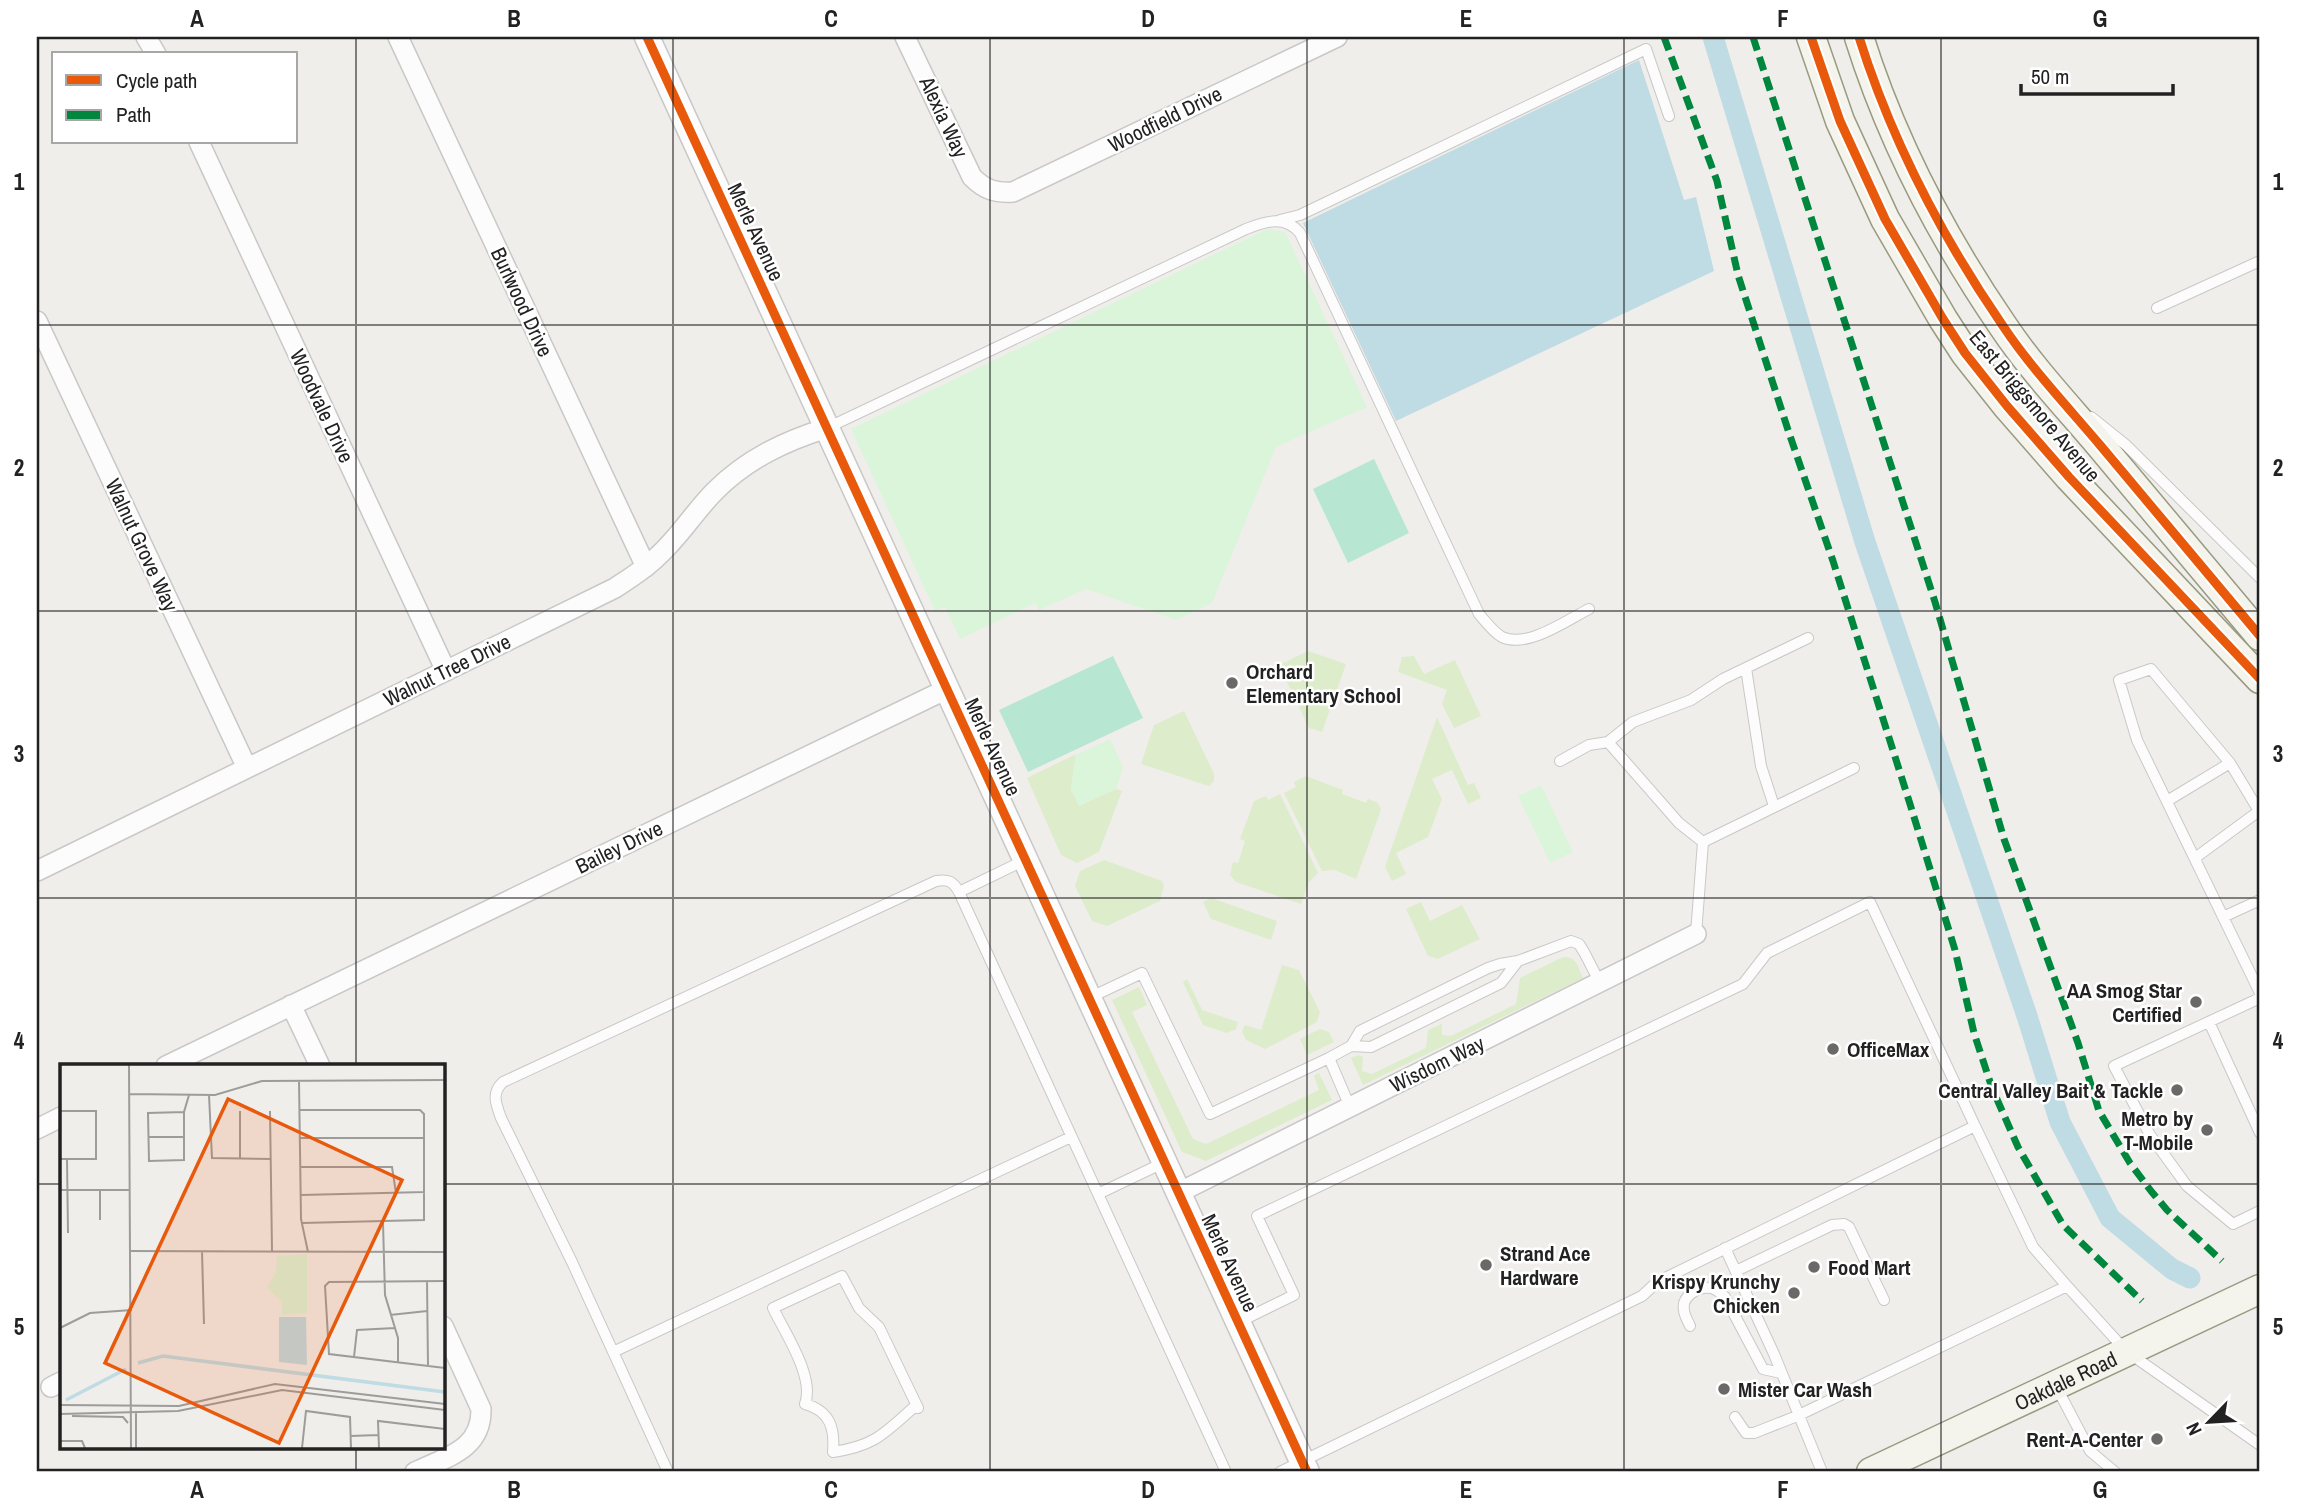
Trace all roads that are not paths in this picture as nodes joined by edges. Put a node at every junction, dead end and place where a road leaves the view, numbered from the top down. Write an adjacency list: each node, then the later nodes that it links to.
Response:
1 (398, 37): 16 (street, Burlwood Drive)
2 (648, 37): 15 (street, Merle Avenue)
3 (905, 37): 9 (street, Alexia Way)
4 (1338, 37): 9 (street, Woodfield Drive)
5 (1811, 37): 23 (main road, East Briggsmore Avenue)
6 (1859, 37): 14 (main road, East Briggsmore Avenue)
7 (1668, 116): 10 (lane)
8 (199, 144): 22 (street, Woodvale Drive)
9 (991, 191)
10 (1280, 220): 15 (lane); 18 (lane)
11 (2260, 261): 12 (lane)
12 (2157, 309)
13 (37, 321): 28 (street, Walnut Grove Way)
14 (2041, 375): 17 (lane); 19 (main road, East Briggsmore Avenue)
15 (827, 428): 16 (street, Walnut Tree Drive); 24 (street, Merle Avenue)
16 (646, 567): 22 (street, Walnut Tree Drive)
17 (2260, 578)
18 (1589, 609)
19 (2260, 636)
20 (1808, 638): 21 (lane)
21 (1746, 668): 25 (lane); 31 (lane)
22 (446, 671): 28 (street, Walnut Tree Drive)
23 (2260, 679)
24 (947, 689): 34 (street, Merle Avenue); 45 (street, Bailey Drive)
25 (1608, 742): 26 (lane); 32 (lane)
26 (1560, 761)
27 (2230, 763): 30 (lane); 30 (lane); 33 (lane)
28 (247, 768): 35 (street, Walnut Tree Drive)
29 (1854, 768): 31 (lane)
30 (2167, 802): 33 (lane)
31 (1774, 806): 32 (lane)
32 (1703, 842): 39 (lane)
33 (2195, 858): 38 (lane)
34 (1025, 859): 36 (lane); 44 (street, Merle Avenue)
35 (39, 864)
36 (959, 892): 56 (lane); 71 (lane)
37 (2260, 900): 38 (lane)
38 (2223, 916): 41 (lane)
39 (1696, 934): 42 (street, Wisdom Way)
40 (1518, 961): 42 (lane); 47 (lane); 47 (lane)
41 (2256, 975): 43 (lane)
42 (1600, 983): 51 (street, Wisdom Way)
43 (2260, 995): 46 (lane)
44 (1089, 998): 48 (lane); 57 (street, Merle Avenue)
45 (291, 1004): 49 (street, Bailey Drive); 50 (street)
46 (2209, 1022): 55 (lane); 60 (lane)
47 (1351, 1046): 48 (lane)
48 (1329, 1058): 51 (lane)
49 (170, 1064)
50 (319, 1064)
51 (1350, 1107): 58 (street, Wisdom Way)
52 (60, 1118): 54 (street)
53 (1975, 1126): 61 (lane); 64 (lane); 67 (lane)
54 (37, 1129)
55 (2260, 1133)
56 (1071, 1137): 59 (lane); 71 (lane)
57 (1164, 1162): 58 (street, Merle Avenue); 59 (lane)
58 (1178, 1193): 67 (street, Merle Avenue)
59 (1098, 1194): 80 (lane)
60 (2260, 1212)
61 (1725, 1248): 62 (lane); 77 (lane)
62 (1736, 1271): 66 (lane); 72 (lane)
63 (845, 1279): 63 (lane)
64 (2067, 1286): 70 (lane); 74 (lane)
65 (2260, 1289): 70 (main road, Oakdale Road)
66 (1884, 1300)
67 (1238, 1323): 77 (street, Merle Avenue)
68 (1690, 1326): 72 (lane)
69 (444, 1328): 78 (street)
70 (2126, 1351): 73 (main road, Oakdale Road); 76 (lane)
71 (613, 1352): 79 (lane)
72 (1781, 1373): 74 (lane)
73 (2056, 1385): 83 (main road, Oakdale Road); 84 (lane)
74 (1797, 1416): 75 (lane); 82 (lane)
75 (1735, 1417)
76 (2260, 1445)
77 (1305, 1467): 81 (lane)
78 (415, 1472)
79 (668, 1472)
80 (1226, 1472)
81 (1280, 1472)
82 (1822, 1472)
83 (1871, 1472)
84 (2116, 1472)

